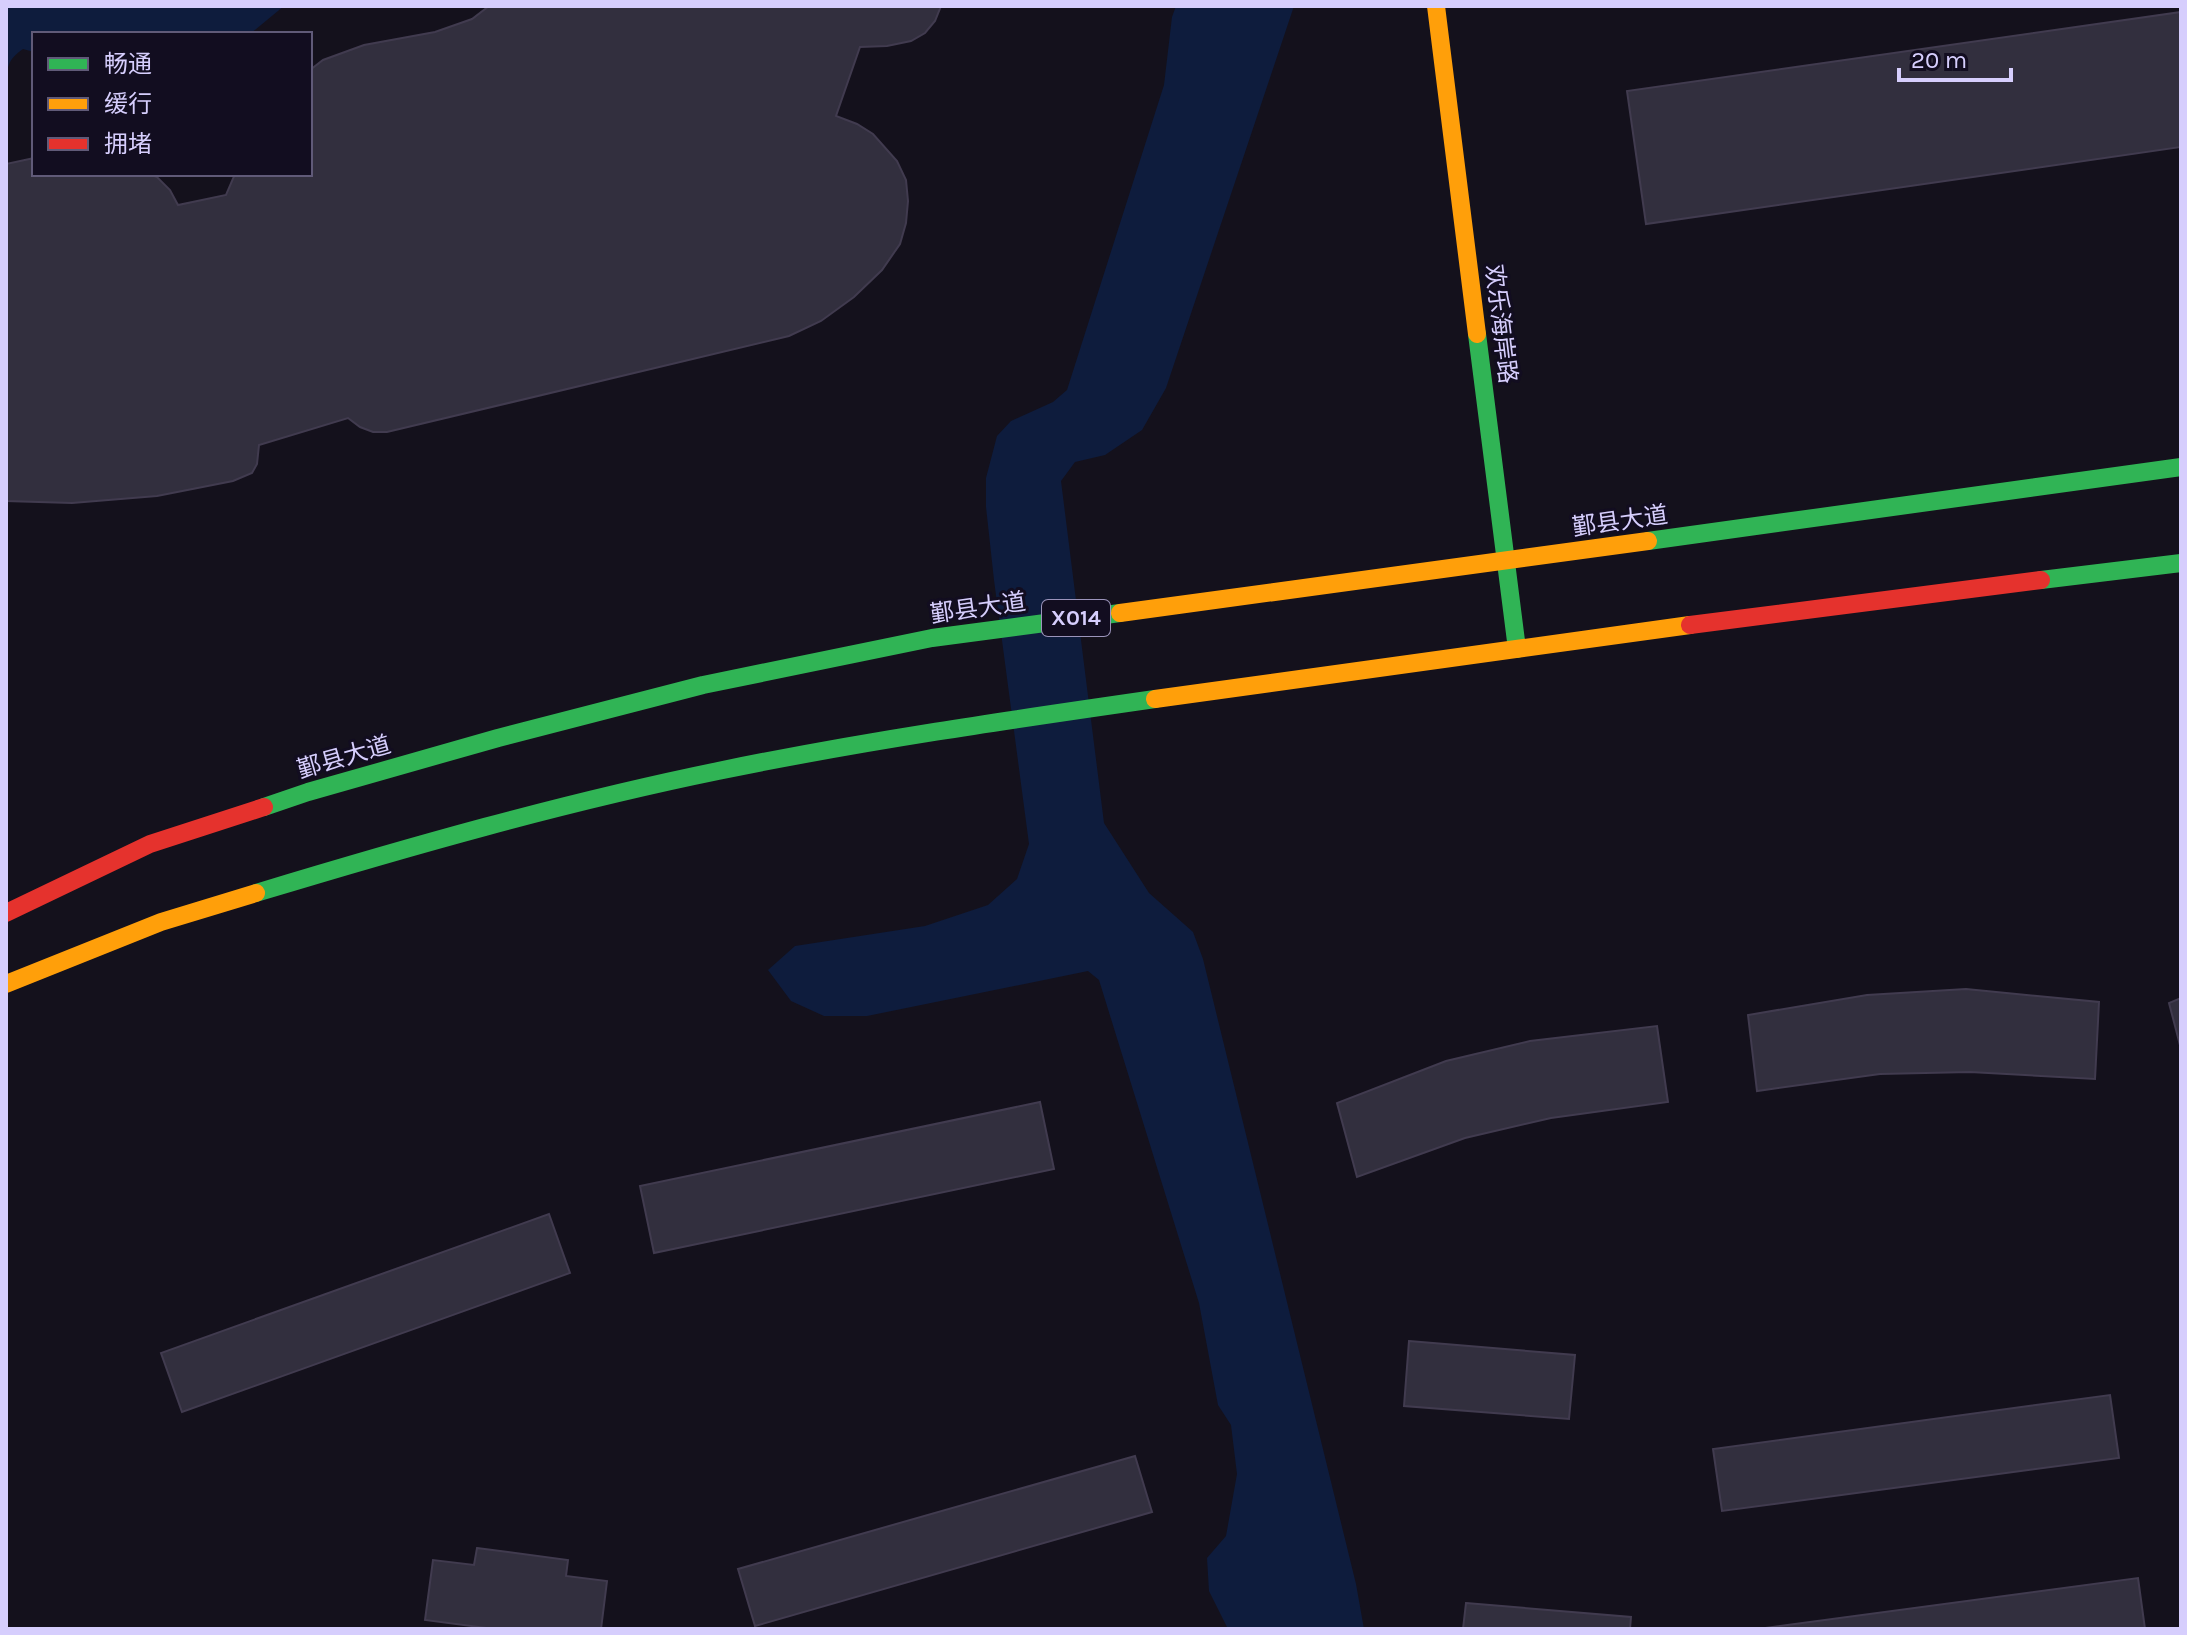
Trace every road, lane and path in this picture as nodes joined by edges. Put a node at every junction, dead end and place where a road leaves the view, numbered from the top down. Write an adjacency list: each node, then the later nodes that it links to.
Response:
1 (1436, 6): 3 (main road, 欢乐海岸路)
2 (2181, 467): 3 (main road, 鄞县大道 / X014)
3 (1507, 561): 5 (main road, 欢乐海岸路); 6 (main road, 鄞县大道 / X014)
4 (2181, 563): 5 (main road)
5 (1517, 649): 7 (main road)
6 (6, 913)
7 (6, 984)

